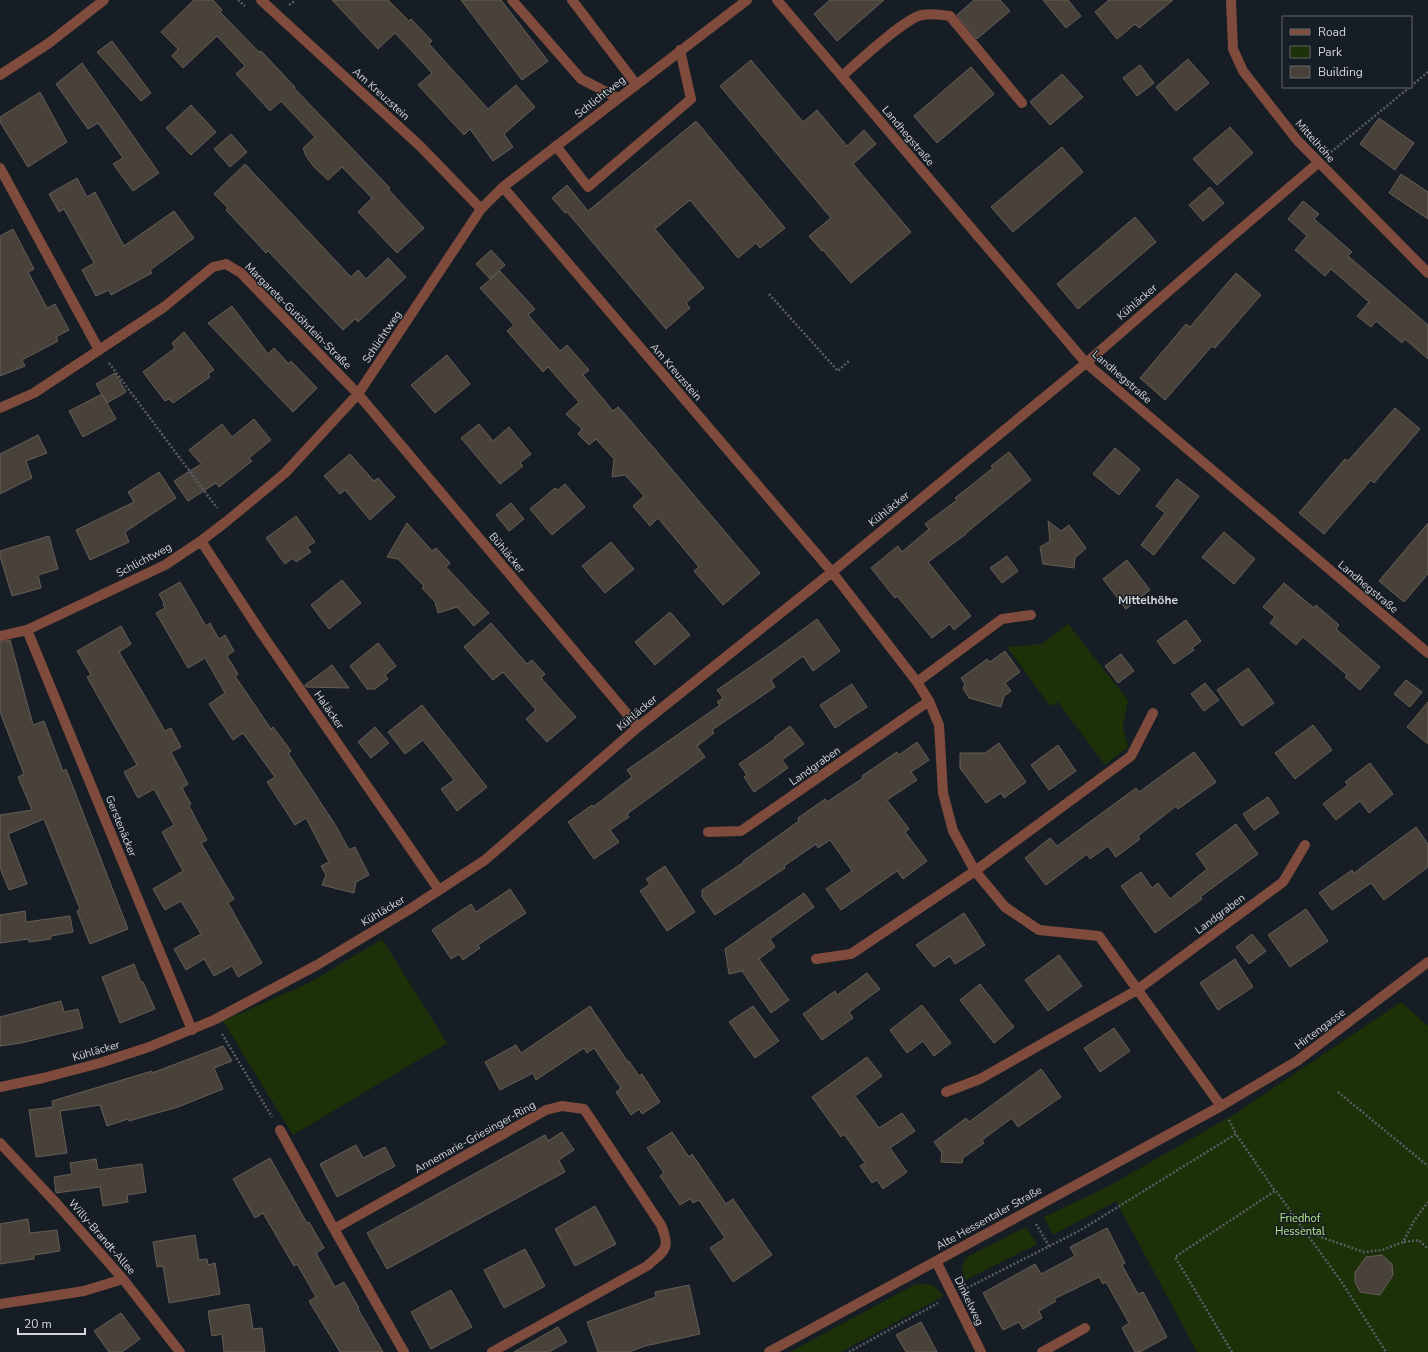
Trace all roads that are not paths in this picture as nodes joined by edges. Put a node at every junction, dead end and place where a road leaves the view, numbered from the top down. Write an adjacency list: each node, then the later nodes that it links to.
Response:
1 (104, 0): 9 (street)
2 (261, 0): 18 (street, Am Kreuzstein)
3 (512, 0): 12 (street)
4 (572, 0): 11 (street)
5 (747, 0): 8 (street, Schlichtweg)
6 (777, 0): 10 (street, Landhegstraße)
7 (1231, 0): 15 (street, Mittelhöhe)
8 (680, 50): 11 (street, Schlichtweg); 14 (street)
9 (0, 75)
10 (842, 76): 13 (street); 21 (street, Landhegstraße)
11 (636, 84): 12 (street, Schlichtweg)
12 (618, 98): 14 (street, Schlichtweg)
13 (1022, 103)
14 (556, 146): 17 (street, Schlichtweg)
15 (1318, 163): 19 (street, Mittelhöhe); 21 (street, Kühläcker)
16 (0, 168): 20 (street)
17 (503, 187): 18 (street, Schlichtweg); 25 (street, Am Kreuzstein)
18 (481, 209): 22 (street, Schlichtweg)
19 (1428, 273)
20 (100, 350): 22 (street, Margarete-Gutöhrlein-Straße); 23 (street, Margarete-Gutöhrlein-Straße)
21 (1086, 363): 25 (street, Kühläcker); 29 (street, Landhegstraße)
22 (358, 394): 24 (street, Schlichtweg); 33 (street, Bühläcker)
23 (0, 408)
24 (201, 541): 27 (street, Schlichtweg); 37 (street, Haläcker)
25 (832, 572): 30 (street); 33 (street, Kühläcker)
26 (1031, 615): 30 (street)
27 (27, 630): 28 (street, Schlichtweg); 41 (street, Gerstenäcker)
28 (0, 636)
29 (1428, 653)
30 (917, 682): 31 (street)
31 (930, 701): 34 (street, Landgraben); 36 (street)
32 (1153, 713): 36 (street)
33 (638, 727): 37 (street, Kühläcker)
34 (708, 832)
35 (1305, 845): 40 (street, Landgraben)
36 (975, 871): 38 (street); 40 (street)
37 (439, 890): 41 (street, Kühläcker)
38 (816, 959)
39 (1428, 962): 44 (street, Hirtengasse)
40 (1137, 990): 43 (street, Landgraben); 44 (street)
41 (192, 1030): 42 (street, Kühläcker)
42 (0, 1087)
43 (946, 1092)
44 (1221, 1106): 48 (street, Alte Hessentaler Straße)
45 (280, 1130): 47 (street)
46 (0, 1143): 49 (street, Willy-Brandt-Allee)
47 (334, 1229): 53 (street); 54 (street, Annemarie-Griesinger-Ring)
48 (936, 1261): 55 (street, Alte Hessentaler Straße); 56 (street, Dinkelweg)
49 (123, 1279): 50 (street); 52 (street, Willy-Brandt-Allee)
50 (0, 1304)
51 (1085, 1328): 57 (street)
52 (180, 1352)
53 (404, 1352)
54 (492, 1352)
55 (769, 1352)
56 (981, 1352)
57 (1042, 1352)

